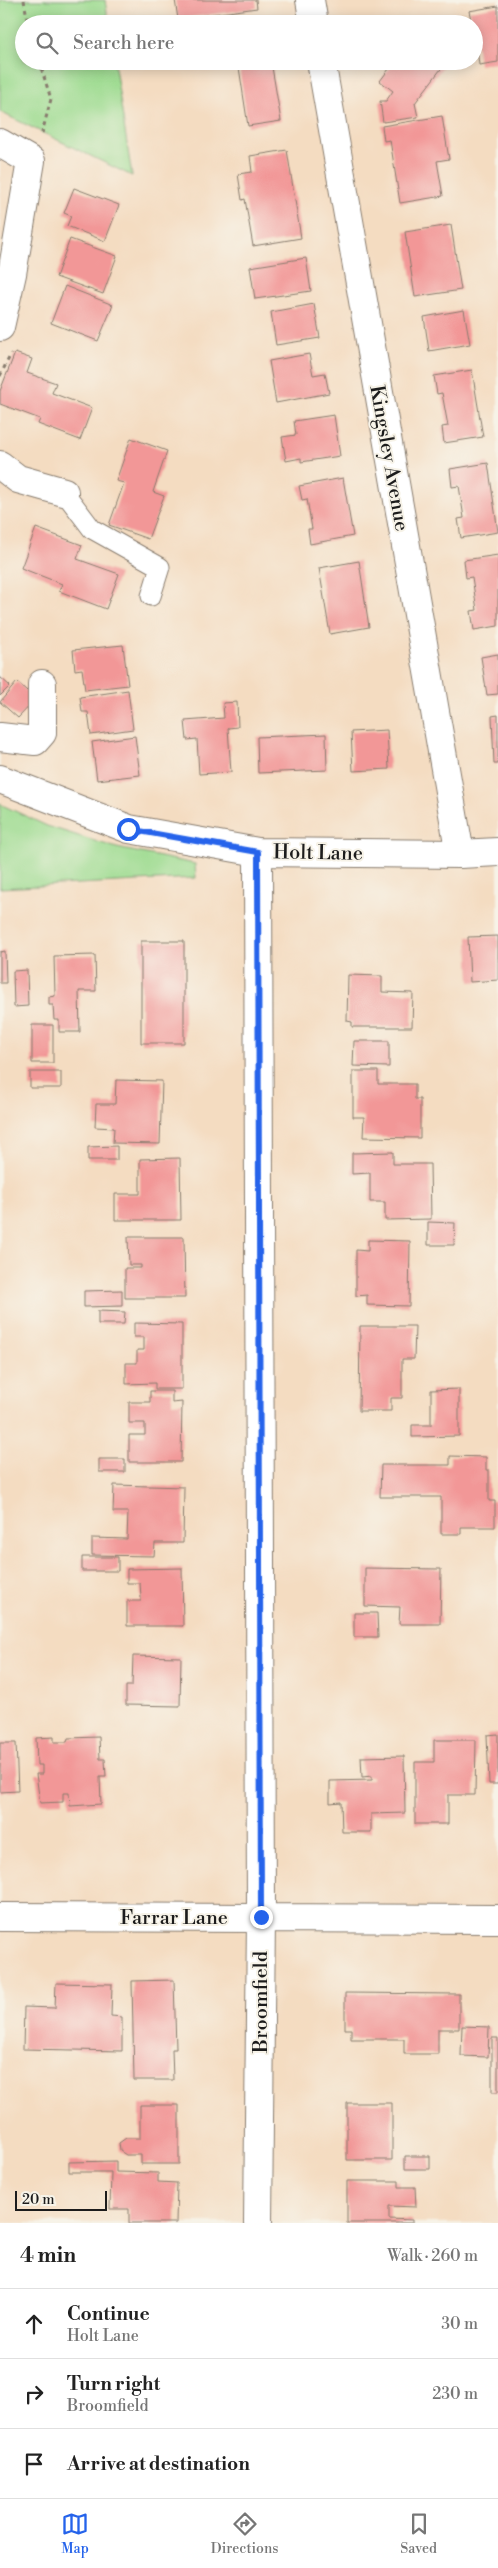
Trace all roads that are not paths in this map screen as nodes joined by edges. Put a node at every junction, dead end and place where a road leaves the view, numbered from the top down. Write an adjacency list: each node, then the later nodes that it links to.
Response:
1 (310, 0): 2 (street)
2 (312, 15)
3 (323, 70): 14 (street, Kingsley Avenue)
4 (0, 143): 5 (street)
5 (0, 327)
6 (0, 465): 7 (street)
7 (64, 492): 8 (lane)
8 (150, 596)
9 (42, 684): 10 (street)
10 (0, 736)
11 (0, 779): 12 (street, Holt Lane)
12 (258, 852): 14 (street, Holt Lane); 16 (street, Broomfield)
13 (498, 852): 14 (street, Holt Lane)
14 (460, 854)
15 (0, 1917): 16 (street, Farrar Lane)
16 (261, 1917): 17 (street, Farrar Lane); 18 (street, Broomfield)
17 (498, 1919)
18 (258, 2223)

